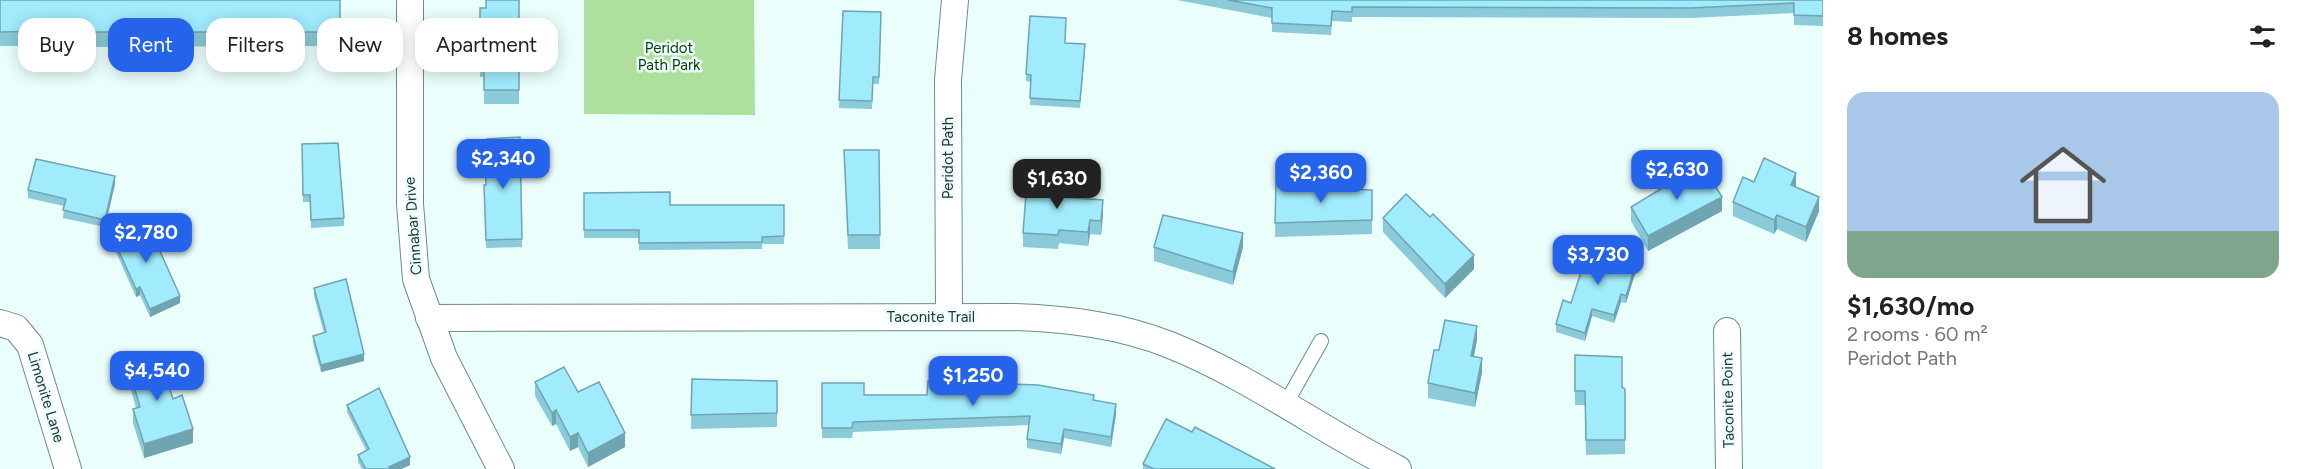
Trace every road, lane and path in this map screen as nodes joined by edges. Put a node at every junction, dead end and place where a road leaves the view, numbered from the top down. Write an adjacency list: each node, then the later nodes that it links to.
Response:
1 (410, 0): 4 (street, Cinnabar Drive)
2 (955, 0): 3 (street, Peridot Path)
3 (949, 317): 4 (street, Taconite Trail); 8 (street, Taconite Trail)
4 (429, 318): 10 (street, Cinnabar Drive)
5 (8, 326): 9 (street, Limonite Lane)
6 (1727, 331): 12 (street, Taconite Point)
7 (1321, 341): 8 (lane)
8 (1285, 405): 11 (street, Taconite Trail)
9 (68, 469)
10 (501, 469)
11 (1398, 469)
12 (1729, 469)

